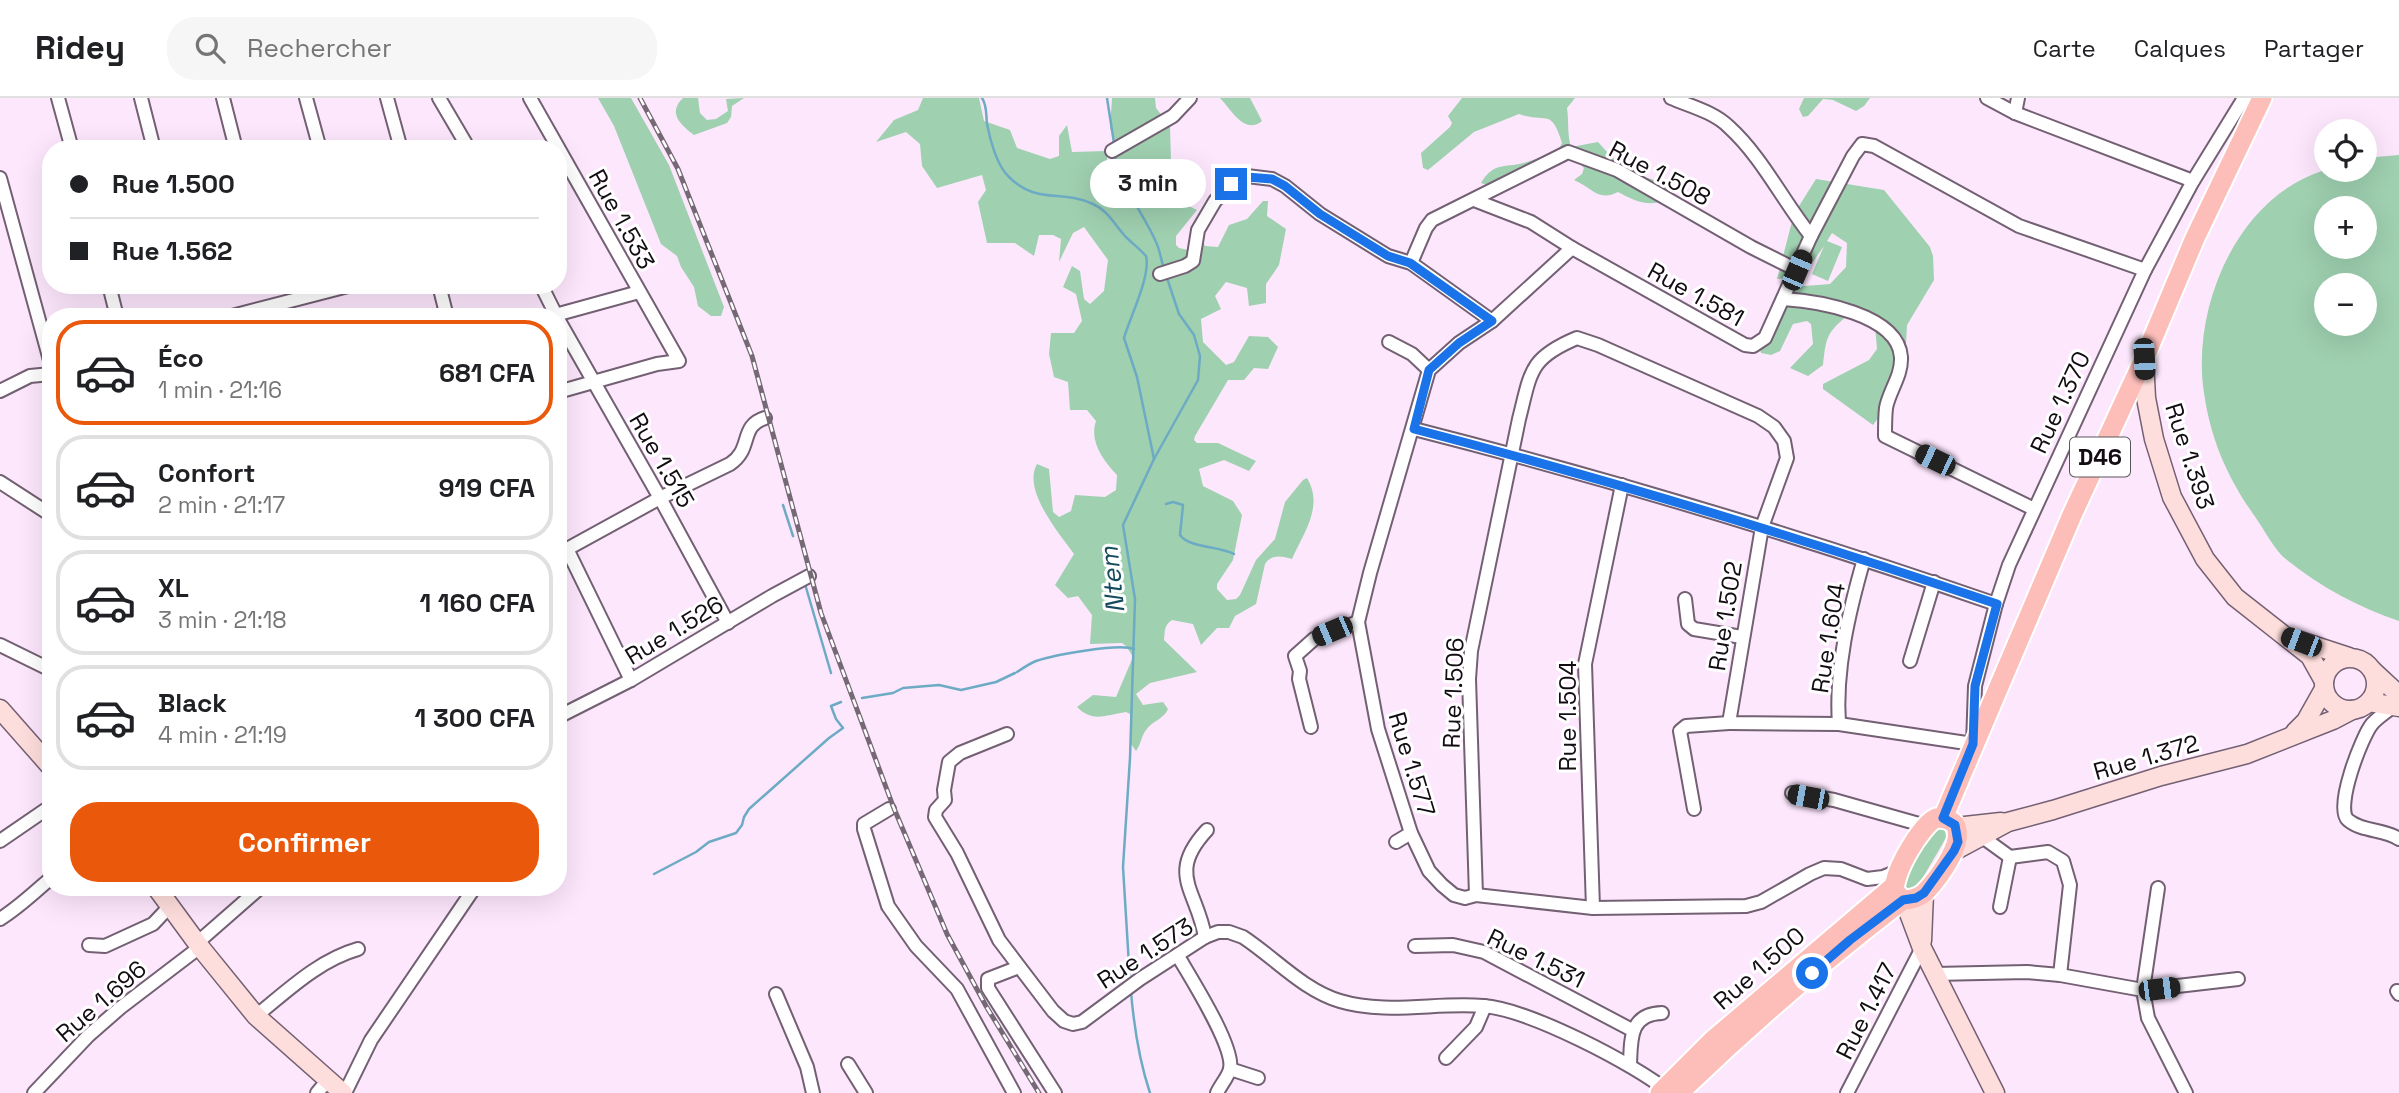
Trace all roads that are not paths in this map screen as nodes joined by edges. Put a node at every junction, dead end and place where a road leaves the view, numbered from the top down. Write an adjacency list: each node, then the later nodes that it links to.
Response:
1 (58, 98): 15 (street)
2 (141, 98): 16 (street)
3 (223, 98): 17 (street)
4 (306, 98): 18 (street)
5 (387, 98): 19 (street)
6 (439, 98): 20 (street)
7 (530, 98): 21 (street, Rue 1.533)
8 (1190, 98): 22 (street)
9 (1671, 98): 27 (street)
10 (1987, 98): 14 (street)
11 (2018, 98): 14 (street)
12 (2244, 98): 25 (street, Rue 1.370)
13 (2262, 98): 42 (main road, D46)
14 (2015, 113): 25 (street)
15 (70, 140)
16 (152, 140)
17 (234, 140)
18 (318, 140)
19 (399, 140)
20 (464, 140)
21 (554, 140)
22 (1112, 151)
23 (567, 164): 33 (street, Rue 1.533)
24 (0, 178): 39 (street)
25 (2193, 181): 31 (street, Rue 1.370)
26 (1474, 200): 28 (street, Rue 1.581); 29 (street, Rue 1.508); 30 (street, Rue 1.508)
27 (1811, 236): 30 (street, Rue 1.581); 31 (street, Rue 1.581)
28 (1572, 248): 35 (street, Rue 1.581); 38 (street)
29 (1410, 263): 32 (street); 38 (street)
30 (1797, 270): 35 (street, Rue 1.581)
31 (2145, 270): 55 (street, Rue 1.370)
32 (1160, 274)
33 (639, 292): 37 (street); 45 (street, Rue 1.533)
34 (317, 294): 36 (street)
35 (1783, 299): 55 (street)
36 (263, 308)
37 (567, 313)
38 (1492, 321): 43 (street)
39 (42, 332)
40 (567, 337): 45 (street, Rue 1.515)
41 (1389, 342): 43 (street)
42 (2144, 359): 66 (main road, Rue 1.393); 85 (main road, D46)
43 (1429, 370): 49 (street, Rue 1.577)
44 (42, 375): 47 (street)
45 (594, 383): 46 (street); 53 (street, Rue 1.515)
46 (567, 390)
47 (0, 391)
48 (765, 418): 53 (street)
49 (1414, 429): 50 (street); 64 (street, Rue 1.577)
50 (1512, 454): 52 (street); 56 (street, Rue 1.502); 105 (street, Rue 1.506)
51 (0, 482): 54 (street)
52 (1622, 485): 56 (street); 111 (street, Rue 1.504)
53 (660, 498): 57 (street); 65 (street, Rue 1.515)
54 (42, 509)
55 (2034, 509): 63 (street, Rue 1.370)
56 (1762, 527): 58 (street); 67 (street, Rue 1.502)
57 (567, 550)
58 (1864, 559): 61 (street); 81 (street, Rue 1.604)
59 (567, 560): 73 (street)
60 (809, 576): 65 (street, Rue 1.526)
61 (1934, 582): 63 (street); 70 (street)
62 (1685, 599): 67 (street)
63 (1997, 604): 85 (street, Rue 1.370)
64 (1358, 622): 82 (street); 94 (street, Rue 1.577)
65 (728, 623): 73 (street, Rue 1.526)
66 (2288, 636): 69 (main road); 74 (main road, Rue 1.393)
67 (1742, 637): 80 (street, Rue 1.502)
68 (0, 645): 71 (street)
69 (2349, 657): 72 (main road); 74 (main road)
70 (1910, 661)
71 (42, 666)
72 (2372, 670): 75 (main road); 76 (main road)
73 (631, 680): 79 (street, Rue 1.526)
74 (2324, 685): 78 (main road); 84 (main road)
75 (2369, 702): 76 (main road); 78 (main road)
76 (2397, 703): 96 (street)
77 (0, 709): 86 (main road)
78 (2352, 710): 84 (main road, Rue 1.372)
79 (567, 712)
80 (1729, 723): 81 (street); 89 (street)
81 (1839, 724): 85 (street)
82 (1311, 727)
83 (1007, 734): 120 (street, Rue 1.573)
84 (2290, 737): 91 (main road, Rue 1.372)
85 (1973, 744): 92 (main road, D46)
86 (42, 757)
87 (1792, 793): 92 (street)
88 (889, 809): 141 (street)
89 (1694, 809)
90 (42, 812): 97 (street)
91 (2008, 822): 92 (main road); 95 (main road, Rue 1.372)
92 (1941, 823): 99 (main road); 103 (main road)
93 (1207, 830): 113 (street)
94 (1411, 833): 98 (street); 105 (street, Rue 1.577)
95 (1981, 836): 99 (main road, Rue 1.372); 100 (street)
96 (2399, 839)
97 (0, 841)
98 (1396, 842)
99 (1954, 851): 104 (main road)
100 (2010, 857): 110 (street); 122 (street)
101 (42, 885): 112 (street)
102 (2158, 888): 124 (street)
103 (1900, 889): 104 (main road); 111 (street, Rue 1.577); 117 (main road); 136 (main road, Rue 1.500)
104 (1924, 893): 117 (main road)
105 (1476, 895): 111 (street, Rue 1.577)
106 (163, 896): 109 (main road)
107 (251, 896): 114 (street)
108 (469, 896): 138 (street)
109 (170, 906): 114 (main road); 115 (street)
110 (2000, 907)
111 (1593, 908)
112 (0, 919)
113 (1205, 937): 119 (street, Rue 1.573); 126 (street, Rue 1.573)
114 (199, 945): 128 (main road); 137 (street, Rue 1.696)
115 (89, 946)
116 (1415, 946): 129 (street, Rue 1.531)
117 (1922, 948): 121 (main road); 144 (street, Rue 1.417)
118 (358, 949): 128 (street)
119 (1178, 956): 120 (street, Rue 1.573); 133 (street)
120 (1019, 967): 142 (street)
121 (1935, 974): 122 (street); 145 (main road)
122 (2060, 975): 124 (street)
123 (2238, 979): 124 (street)
124 (2143, 990): 146 (street)
125 (776, 993): 139 (street)
126 (1485, 1006): 130 (street); 132 (street, Rue 1.573)
127 (1662, 1013): 129 (street)
128 (256, 1016): 135 (main road)
129 (1632, 1030): 132 (street)
130 (1446, 1058)
131 (848, 1064): 140 (street)
132 (1630, 1065): 136 (street, Rue 1.573)
133 (1230, 1069): 134 (street); 143 (street)
134 (1258, 1078)
135 (323, 1086): 138 (main road)
136 (1669, 1092)
137 (34, 1093)
138 (344, 1093)
139 (813, 1093)
140 (866, 1093)
141 (1014, 1093)
142 (1055, 1093)
143 (1217, 1093)
144 (1847, 1093)
145 (1995, 1093)
146 (2186, 1093)

